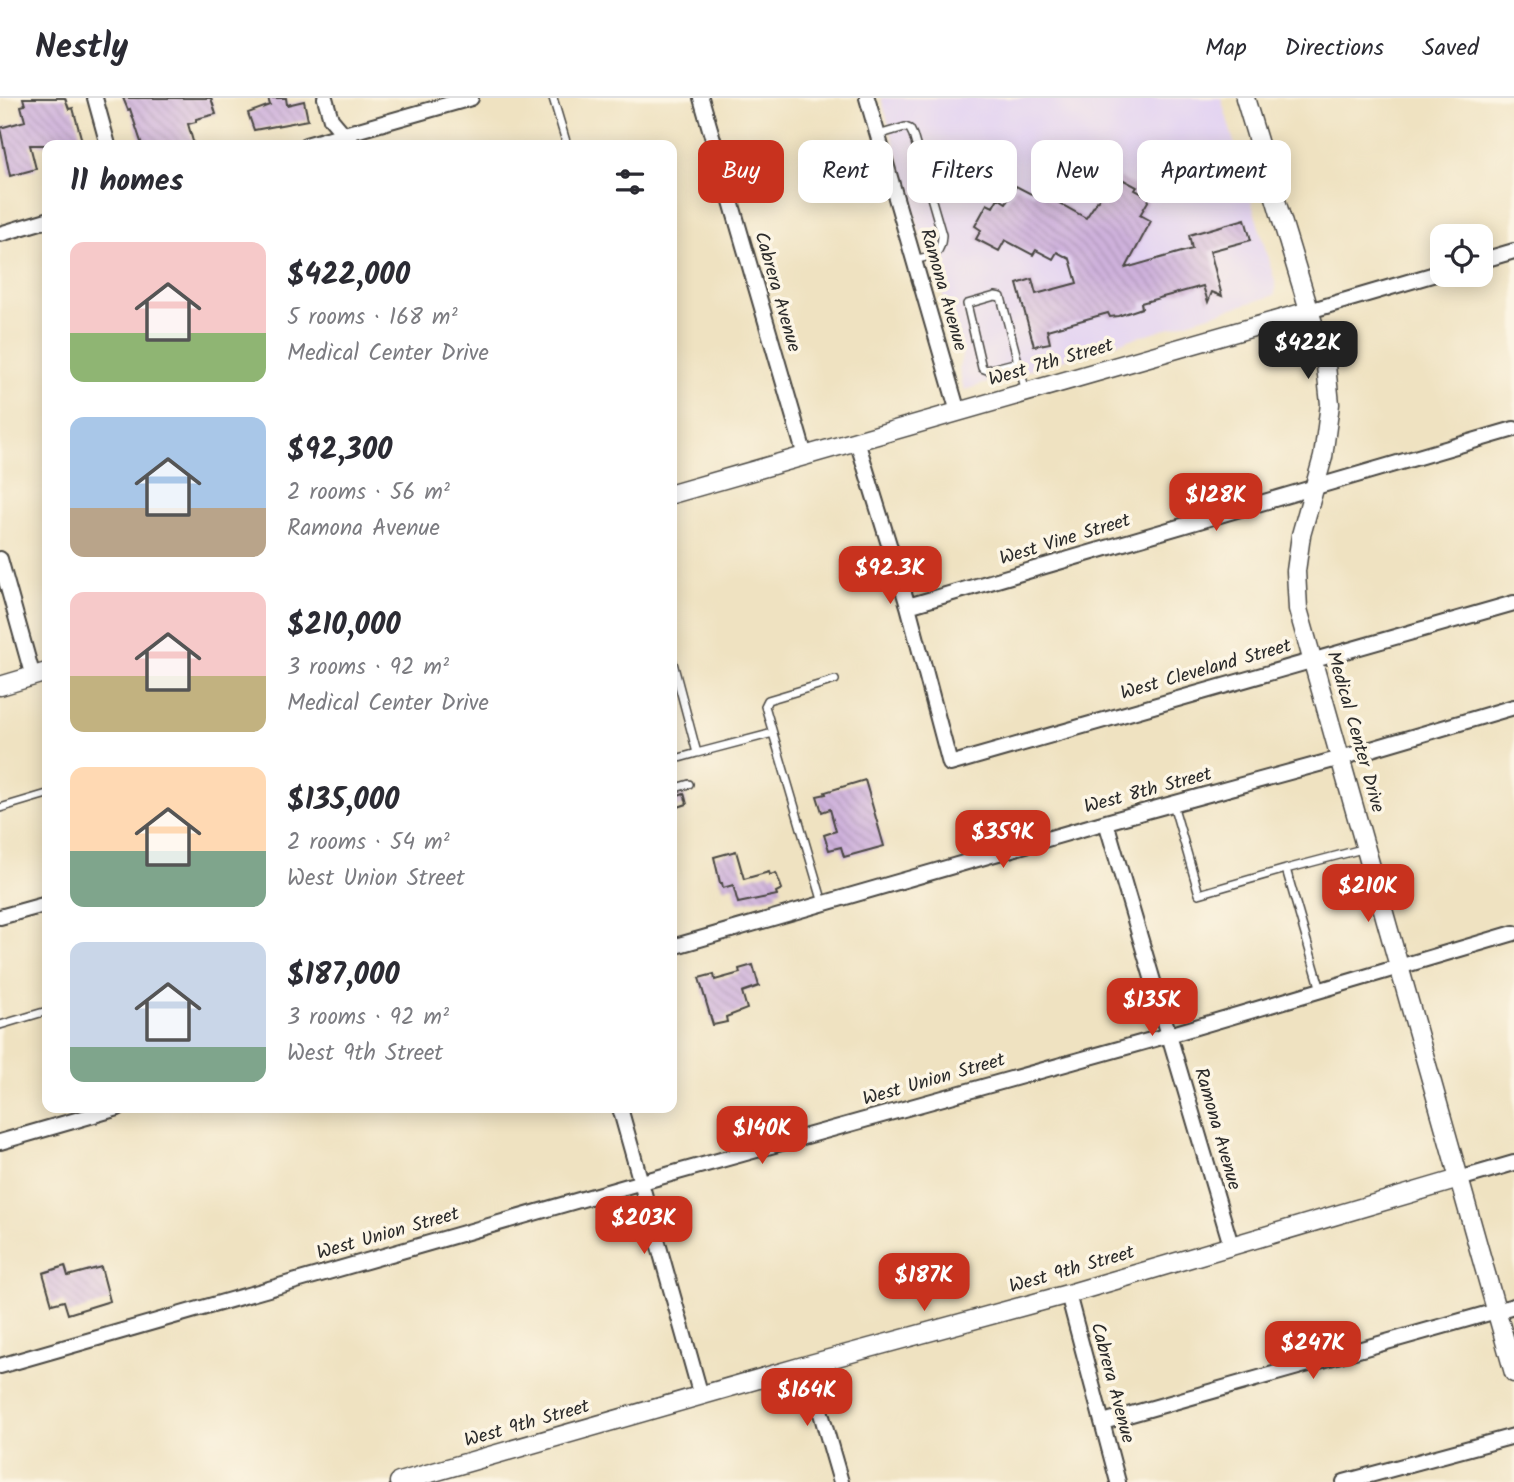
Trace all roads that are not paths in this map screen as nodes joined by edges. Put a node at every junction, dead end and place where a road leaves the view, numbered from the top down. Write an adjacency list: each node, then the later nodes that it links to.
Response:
1 (95, 98): 9 (street)
2 (325, 98): 10 (street)
3 (471, 98): 10 (street)
4 (553, 98): 11 (lane)
5 (701, 98): 24 (street, Cabrera Avenue)
6 (867, 98): 8 (street, Ramona Avenue)
7 (1245, 98): 18 (street, Medical Center Drive)
8 (878, 135): 16 (street, Ramona Avenue); 16 (lane)
9 (107, 140)
10 (349, 140)
11 (565, 140)
12 (42, 221): 13 (street)
13 (0, 234)
14 (1514, 251): 15 (street)
15 (1493, 257)
16 (914, 260): 21 (street, Ramona Avenue)
17 (1430, 276): 18 (street, West 7th Street)
18 (1309, 311): 20 (street, West 7th Street); 25 (street, Medical Center Drive)
19 (1018, 362): 19 (lane); 20 (lane)
20 (1026, 392): 21 (street, West 7th Street)
21 (958, 412): 23 (street, West 7th Street)
22 (1514, 429): 25 (street, West Vine Street)
23 (858, 441): 24 (street, West 7th Street); 29 (street)
24 (805, 456): 26 (street, West 7th Street)
25 (1314, 486): 29 (street, West Vine Street); 30 (street, Medical Center Drive)
26 (677, 493)
27 (0, 559): 31 (street)
28 (1514, 603): 30 (street, West Cleveland Street)
29 (908, 606): 30 (street, West Cleveland Street)
30 (1313, 659): 38 (street, Medical Center Drive)
31 (40, 675): 34 (street)
32 (677, 678): 37 (lane)
33 (835, 680): 36 (lane)
34 (0, 686)
35 (1514, 707): 38 (street, West 8th Street)
36 (773, 733): 37 (lane); 48 (lane)
37 (697, 753): 39 (lane)
38 (1340, 758): 43 (street, West 8th Street); 46 (street, Medical Center Drive)
39 (677, 759)
40 (689, 784): 41 (lane)
41 (677, 788)
42 (42, 795): 44 (lane)
43 (1173, 804): 45 (street, West 8th Street); 47 (lane)
44 (0, 808)
45 (1106, 822): 48 (street, West 8th Street); 57 (street, Ramona Avenue)
46 (1366, 848): 47 (lane); 53 (street, Medical Center Drive)
47 (1286, 869): 54 (lane)
48 (823, 903): 52 (street, West 8th Street)
49 (42, 905): 50 (street)
50 (0, 917)
51 (1514, 933): 53 (street, West Union Street)
52 (677, 946)
53 (1401, 969): 54 (street, West Union Street); 62 (street, Medical Center Drive)
54 (1322, 991): 57 (street, West Union Street)
55 (42, 1012): 56 (lane)
56 (0, 1025)
57 (1170, 1035): 63 (street, West Union Street); 64 (street, Ramona Avenue)
58 (101, 1113): 60 (street)
59 (621, 1113): 63 (street)
60 (0, 1142)
61 (1514, 1163): 62 (street, West 9th Street)
62 (1459, 1179): 64 (street, West 9th Street); 67 (street, Medical Center Drive)
63 (642, 1182): 69 (street, West Union Street); 71 (street)
64 (1231, 1245): 65 (street, West 9th Street)
65 (1068, 1294): 68 (street, West 9th Street); 72 (street, Cabrera Avenue)
66 (1514, 1306): 67 (street)
67 (1496, 1311): 70 (street, Medical Center Drive); 72 (street)
68 (807, 1365): 71 (street, West 9th Street); 75 (street)
69 (0, 1366)
70 (1514, 1373)
71 (701, 1395): 74 (street, West 9th Street)
72 (1103, 1422): 76 (street, Cabrera Avenue)
73 (1514, 1436): 77 (street)
74 (399, 1482)
75 (841, 1482)
76 (1118, 1482)
77 (1344, 1482)

